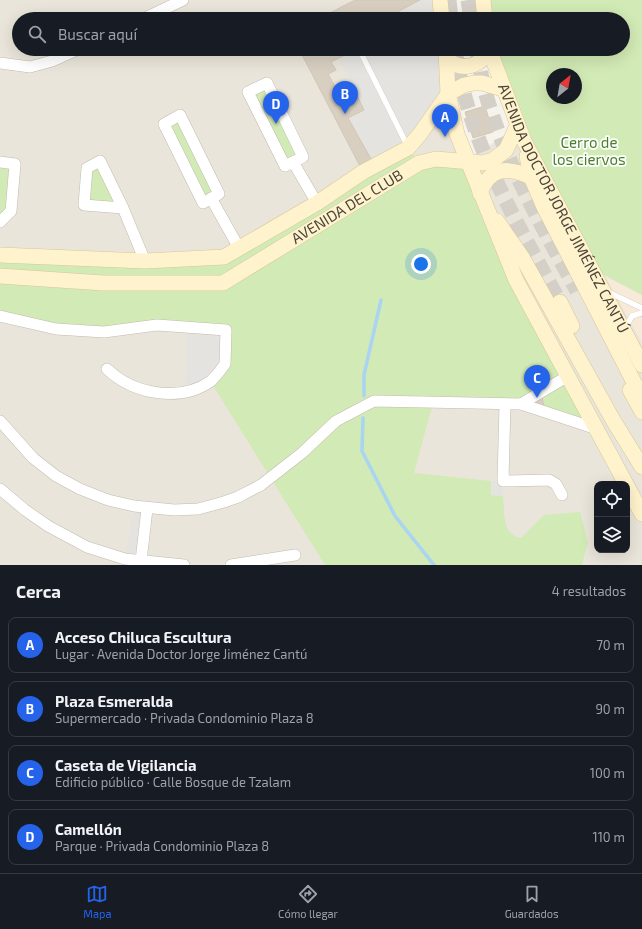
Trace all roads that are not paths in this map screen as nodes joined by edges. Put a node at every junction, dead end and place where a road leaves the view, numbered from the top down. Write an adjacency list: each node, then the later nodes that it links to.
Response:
1 (183, 0): 3 (street)
2 (483, 0): 4 (street)
3 (157, 12)
4 (485, 12)
5 (64, 56): 11 (street)
6 (363, 56): 16 (lane)
7 (446, 56): 13 (street)
8 (447, 56): 9 (street)
9 (486, 56)
10 (491, 56): 12 (street, AVENIDA DOCTOR JORGE JIMÉNEZ CANTÚ)
11 (0, 63)
12 (503, 89): 13 (street, AVENIDA DEL CLUB); 14 (street, AVENIDA DOCTOR JORGE JIMÉNEZ CANTÚ)
13 (448, 94): 16 (street, AVENIDA DEL CLUB); 17 (street)
14 (517, 126): 15 (street, AVENIDA DOCTOR JORGE JIMÉNEZ CANTÚ); 17 (street, AVENIDA DEL CLUB)
15 (524, 141): 20 (street); 30 (street, AVENIDA DOCTOR JORGE JIMÉNEZ CANTÚ)
16 (408, 148): 23 (street, AVENIDA DEL CLUB)
17 (468, 161): 22 (street); 29 (street, AVENIDA DEL CLUB)
18 (0, 162): 25 (street)
19 (293, 162): 19 (street); 23 (street)
20 (530, 177): 22 (street); 40 (street)
21 (211, 198): 21 (street); 26 (street)
22 (482, 199): 39 (street); 46 (street)
23 (317, 203): 26 (street, AVENIDA DEL CLUB)
24 (123, 208): 24 (street); 28 (street)
25 (0, 222)
26 (239, 248): 28 (street, AVENIDA DEL CLUB)
27 (0, 255): 28 (street, AVENIDA DEL CLUB)
28 (145, 261)
29 (0, 276)
30 (602, 289): 33 (lane); 36 (street, AVENIDA DOCTOR JORGE JIMÉNEZ CANTÚ)
31 (577, 291): 43 (street, AVENIDA DOCTOR JORGE JIMÉNEZ CANTÚ)
32 (560, 302): 46 (street)
33 (642, 308)
34 (642, 314): 36 (lane)
35 (0, 316): 38 (street)
36 (624, 330): 37 (street, AVENIDA DOCTOR JORGE JIMÉNEZ CANTÚ)
37 (642, 365)
38 (107, 369)
39 (568, 376): 42 (street); 45 (street)
40 (642, 398)
41 (505, 404): 42 (street); 50 (street); 51 (street)
42 (521, 404): 45 (street)
43 (642, 412)
44 (0, 421): 51 (street)
45 (597, 429): 47 (street)
46 (642, 466)
47 (625, 481)
48 (0, 489): 54 (street)
49 (630, 491): 52 (street)
50 (562, 495)
51 (147, 509): 54 (street)
52 (642, 514)
53 (295, 555): 56 (street)
54 (141, 561): 55 (street)
55 (184, 565)
56 (231, 565)

